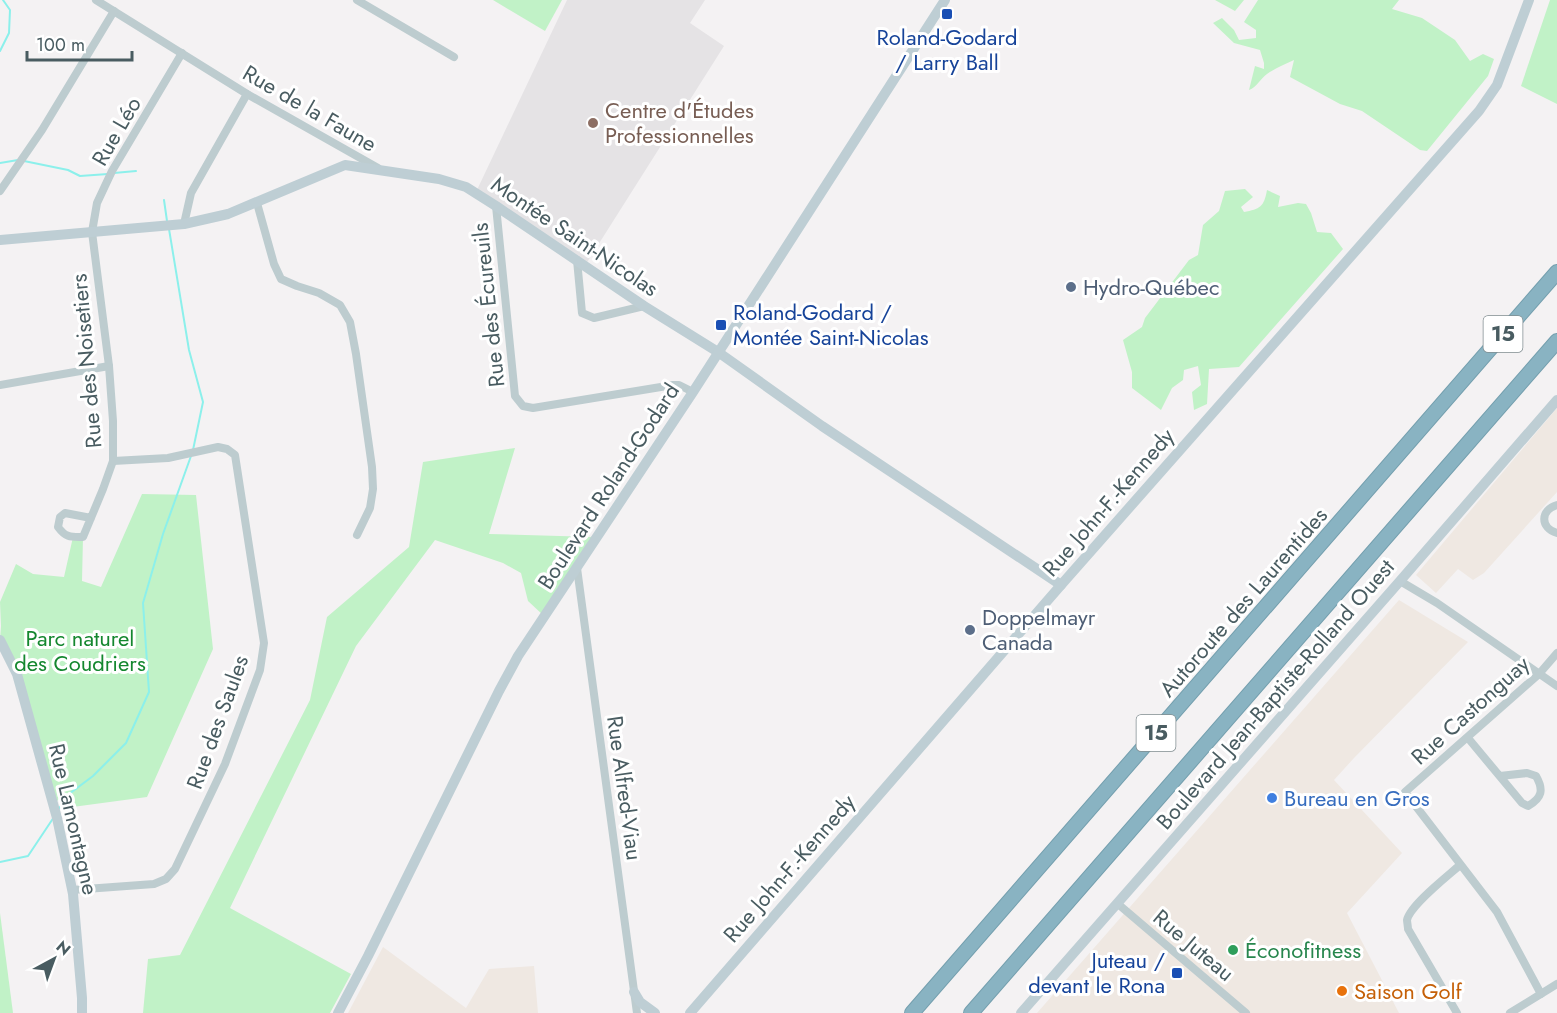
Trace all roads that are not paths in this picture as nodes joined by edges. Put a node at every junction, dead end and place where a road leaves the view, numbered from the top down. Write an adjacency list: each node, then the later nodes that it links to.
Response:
1 (96, 0): 5 (street, Rue de la Faune)
2 (357, 0): 7 (street)
3 (945, 0): 20 (street, Boulevard Roland-Godard)
4 (1529, 0): 32 (street, Rue John-F.-Kennedy)
5 (114, 11): 6 (street, Rue de la Faune); 10 (street)
6 (182, 53): 8 (street, Rue de la Faune); 14 (street, Rue Léo)
7 (454, 57)
8 (247, 94): 9 (street, Rue de la Faune); 13 (street)
9 (384, 171): 11 (street, Montée Saint-Nicolas); 12 (street, Montée Saint-Nicolas)
10 (0, 191)
11 (257, 203): 13 (street, Montée Saint-Nicolas); 29 (street)
12 (496, 206): 16 (street, Montée Saint-Nicolas); 23 (street, Rue des Écureuils)
13 (183, 224): 14 (street, Montée Saint-Nicolas)
14 (92, 232): 15 (street, Montée Saint-Nicolas); 21 (street, Rue des Noisetiers)
15 (0, 240)
16 (577, 260): 18 (street, Montée Saint-Nicolas); 18 (street)
17 (1557, 272): 50 (highway, Autoroute des Laurentides / 15)
18 (645, 306): 20 (street, Montée Saint-Nicolas)
19 (1557, 341): 51 (highway, 15)
20 (718, 352): 23 (street, Boulevard Roland-Godard); 32 (street, Montée Saint-Nicolas)
21 (109, 366): 22 (street); 25 (street, Rue des Noisetiers)
22 (0, 384)
23 (693, 392): 30 (street, Boulevard Roland-Godard)
24 (1557, 400): 31 (street, Boulevard Jean-Baptiste-Rolland Ouest)
25 (113, 461): 27 (street, Rue des Noisetiers); 40 (street, Rue des Saules)
26 (1557, 505): 28 (street)
27 (91, 518)
28 (1557, 533)
29 (357, 535)
30 (577, 568): 43 (street, Rue Alfred-Viau); 47 (street, Boulevard Roland-Godard)
31 (1400, 581): 35 (street); 41 (street, Boulevard Jean-Baptiste-Rolland Ouest)
32 (1061, 585): 45 (street, Rue John-F.-Kennedy)
33 (0, 640): 40 (street, Rue Lamontagne)
34 (1557, 653): 35 (street, Rue Castonguay)
35 (1539, 674): 36 (street); 37 (street, Rue Castonguay)
36 (1557, 686)
37 (1468, 738): 38 (street); 39 (street, Rue Castonguay)
38 (1500, 776): 38 (street)
39 (1460, 865): 44 (street); 54 (street)
40 (72, 890): 46 (street, Rue Lamontagne)
41 (1118, 904): 52 (street, Boulevard Jean-Baptiste-Rolland Ouest); 53 (street, Rue Juteau)
42 (1557, 984): 44 (street)
43 (634, 992): 48 (street, Rue Alfred-Viau); 49 (street)
44 (1540, 994): 55 (street)
45 (689, 1012)
46 (82, 1013)
47 (338, 1013)
48 (637, 1013)
49 (655, 1013)
50 (912, 1013)
51 (971, 1013)
52 (1021, 1013)
53 (1246, 1013)
54 (1457, 1013)
55 (1510, 1013)

